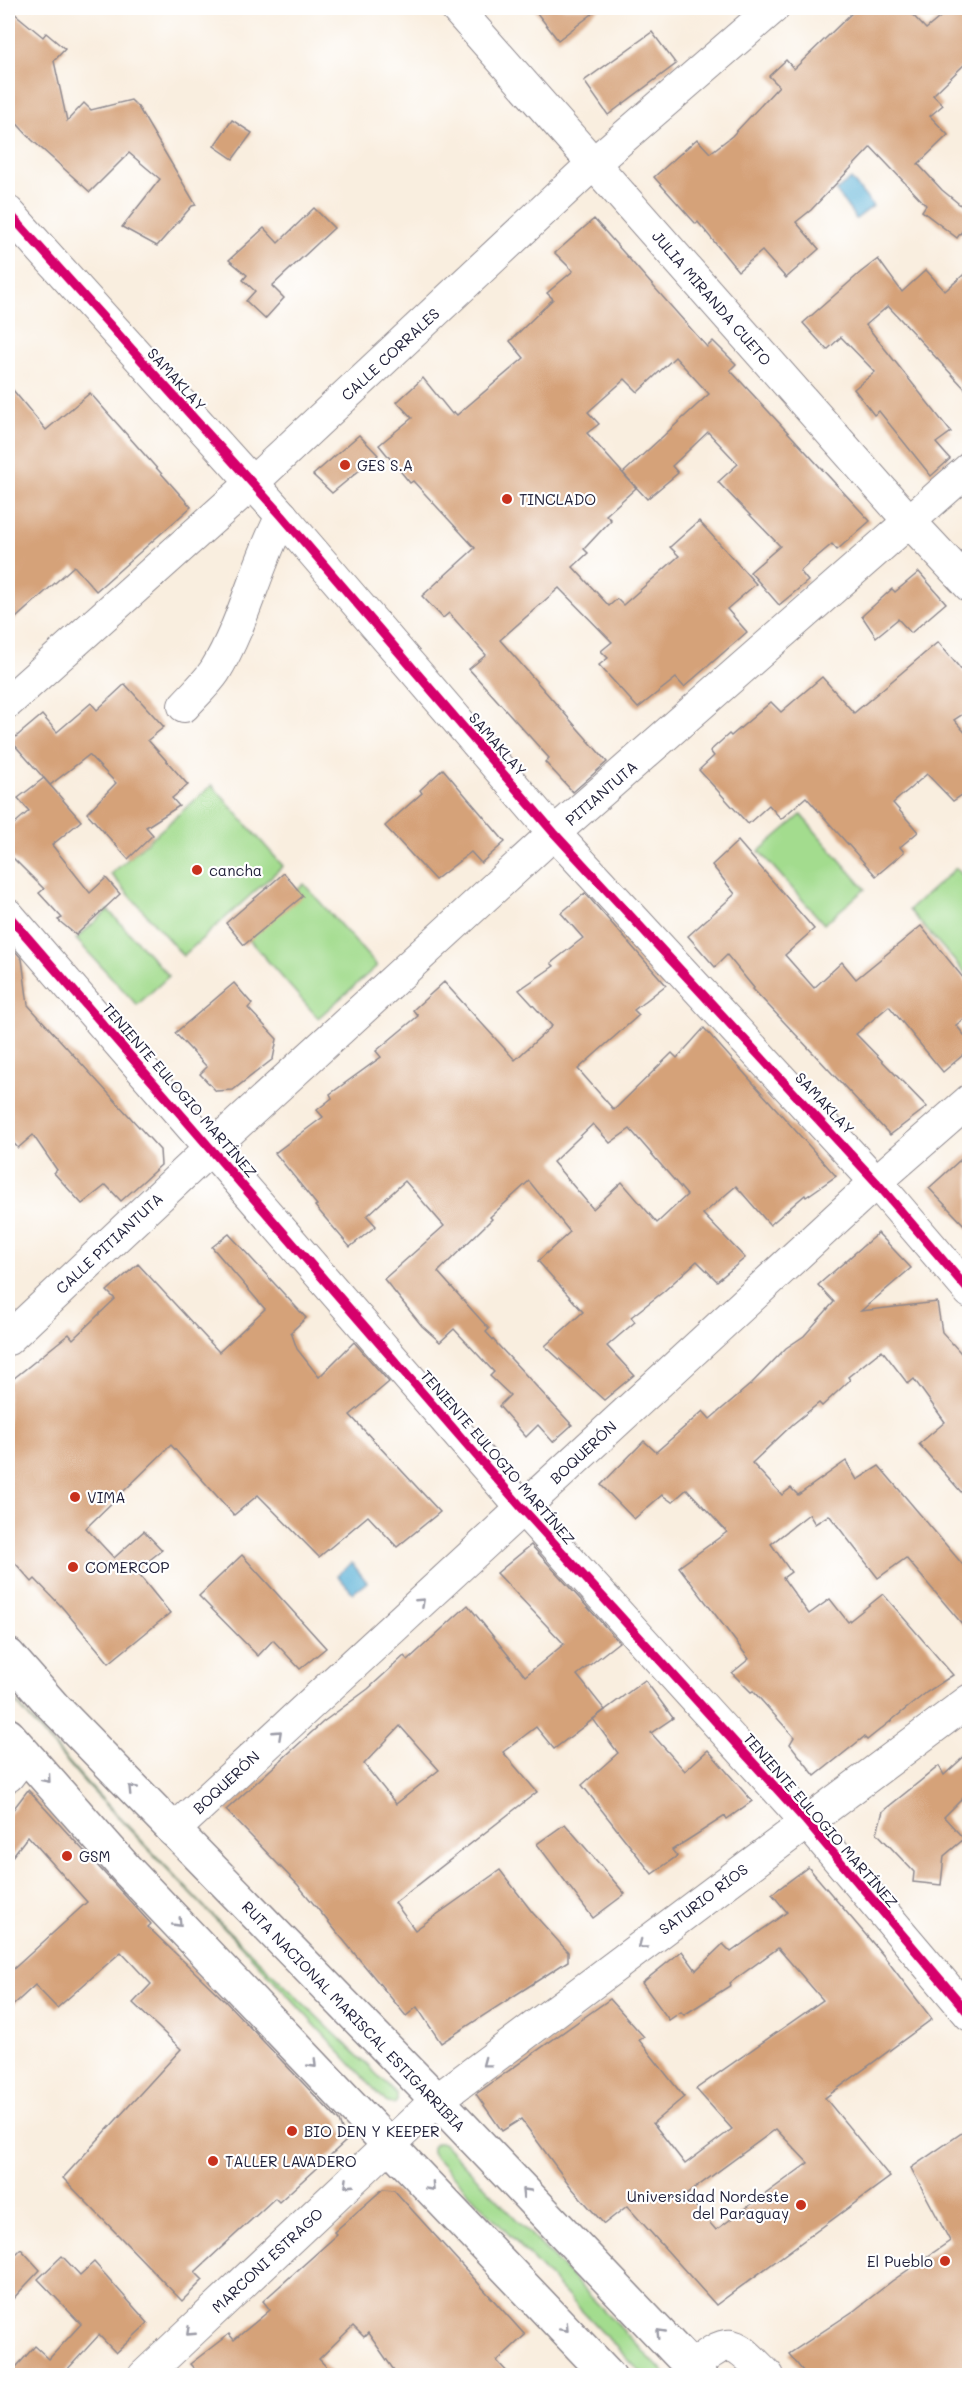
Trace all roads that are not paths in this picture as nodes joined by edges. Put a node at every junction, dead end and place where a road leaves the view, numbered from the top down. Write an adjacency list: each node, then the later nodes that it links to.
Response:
1 (456, 8): 3 (street, JULIA MIRANDA CUETO)
2 (773, 8): 3 (street, CALLE CORRALES)
3 (594, 163): 6 (street, CALLE CORRALES); 8 (street, JULIA MIRANDA CUETO)
4 (8, 212): 6 (street, SAMAKLAY)
5 (969, 468): 8 (street, PITIANTUTA)
6 (251, 484): 7 (street, SAMAKLAY); 10 (street, CALLE CORRALES)
7 (282, 516): 11 (street); 12 (street, SAMAKLAY)
8 (910, 522): 9 (street, JULIA MIRANDA CUETO); 12 (street, PITIANTUTA)
9 (969, 586)
10 (8, 702)
11 (184, 706)
12 (555, 833): 15 (street, PITIANTUTA); 16 (street, SAMAKLAY)
13 (8, 915): 15 (street, TENIENTE EULOGIO MARTÍNEZ)
14 (969, 1100): 16 (street, BOQUERÓN)
15 (211, 1148): 18 (street, CALLE PITIANTUTA); 19 (street, TENIENTE EULOGIO MARTÍNEZ)
16 (876, 1182): 17 (street, SAMAKLAY); 19 (street, BOQUERÓN)
17 (969, 1292)
18 (8, 1339)
19 (522, 1508): 23 (street, TENIENTE EULOGIO MARTÍNEZ); 24 (street, BOQUERÓN, one-way to 19)
20 (8, 1655): 24 (highway, RUTA NACIONAL MARISCAL ESTIGARRIBIA, one-way to 20)
21 (969, 1700): 23 (street, SATURIO RÍOS)
22 (13, 1755): 27 (highway, one-way to 27)
23 (806, 1821): 25 (street, TENIENTE EULOGIO MARTÍNEZ); 26 (street, SATURIO RÍOS, one-way to 26)
24 (173, 1831): 26 (highway, RUTA NACIONAL MARISCAL ESTIGARRIBIA)
25 (969, 2015)
26 (437, 2100): 27 (street, SATURIO RÍOS); 28 (highway, RUTA NACIONAL MARISCAL ESTIGARRIBIA, one-way to 26)
27 (391, 2144): 29 (street, MARCONI ESTRAGO, one-way to 29); 30 (highway, one-way to 30)
28 (696, 2371): 31 (street)
29 (144, 2376)
30 (609, 2376)
31 (768, 2376)

